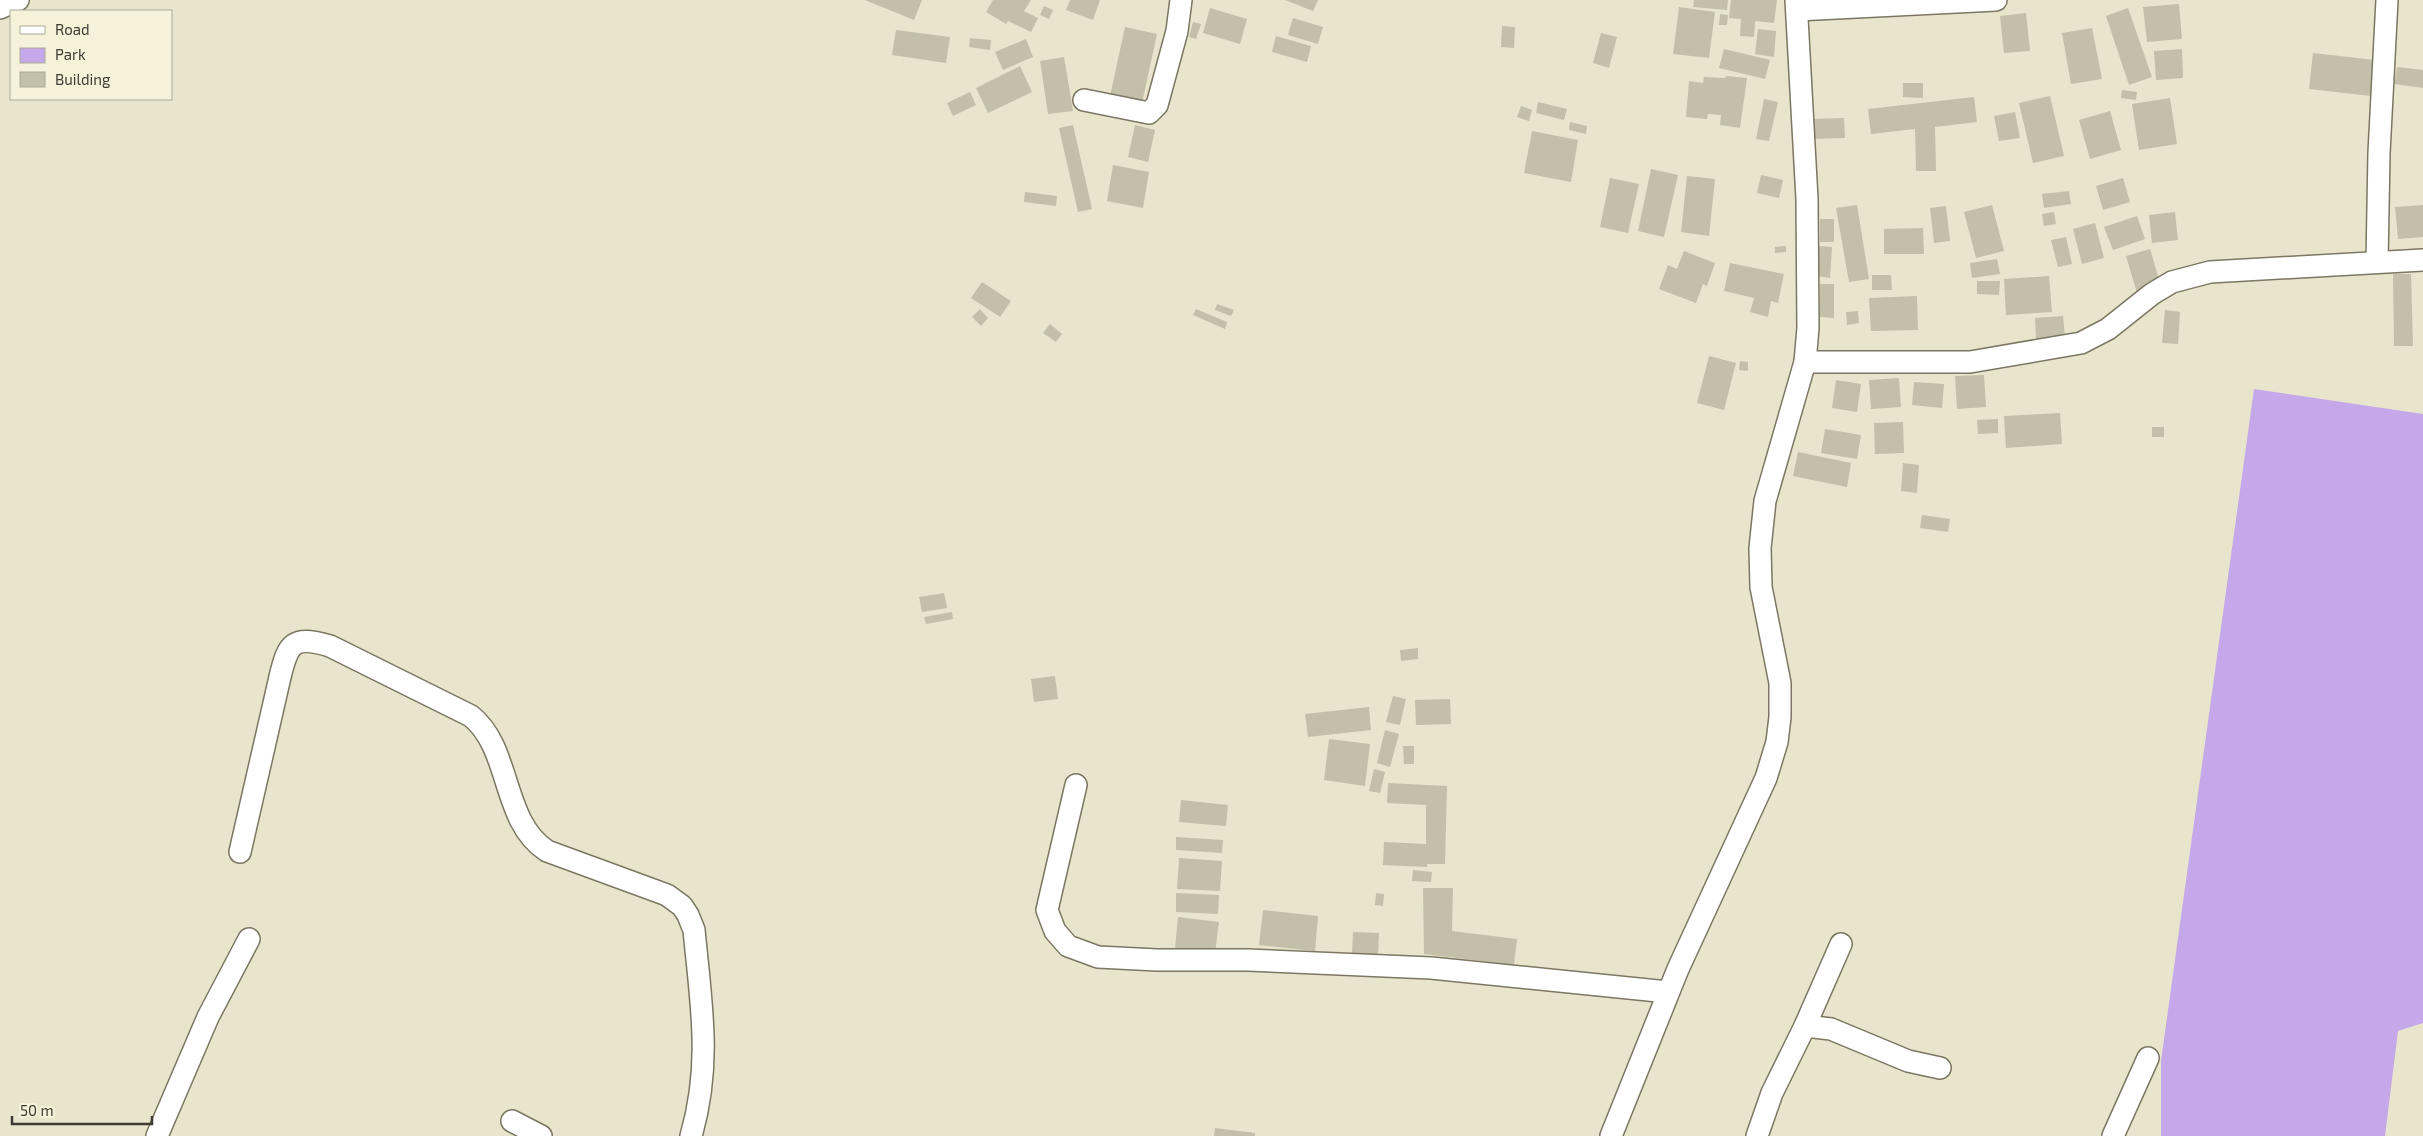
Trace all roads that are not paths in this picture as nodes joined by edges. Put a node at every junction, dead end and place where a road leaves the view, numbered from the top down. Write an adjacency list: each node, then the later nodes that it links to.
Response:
1 (18, 0): 6 (street)
2 (1181, 0): 7 (street)
3 (1996, 0): 5 (street)
4 (2387, 0): 9 (street)
5 (1797, 5): 10 (street)
6 (0, 8)
7 (1084, 100)
8 (2423, 260): 9 (street)
9 (2377, 262): 10 (street)
10 (1805, 362): 15 (street)
11 (1076, 784): 15 (street)
12 (240, 852): 22 (street)
13 (249, 938): 20 (street)
14 (1841, 944): 16 (street)
15 (1668, 992): 23 (street)
16 (1805, 1026): 18 (street); 24 (street)
17 (2148, 1058): 25 (street)
18 (1940, 1068)
19 (512, 1121): 21 (street)
20 (157, 1136)
21 (541, 1136)
22 (691, 1136)
23 (1611, 1136)
24 (1757, 1136)
25 (2113, 1136)

